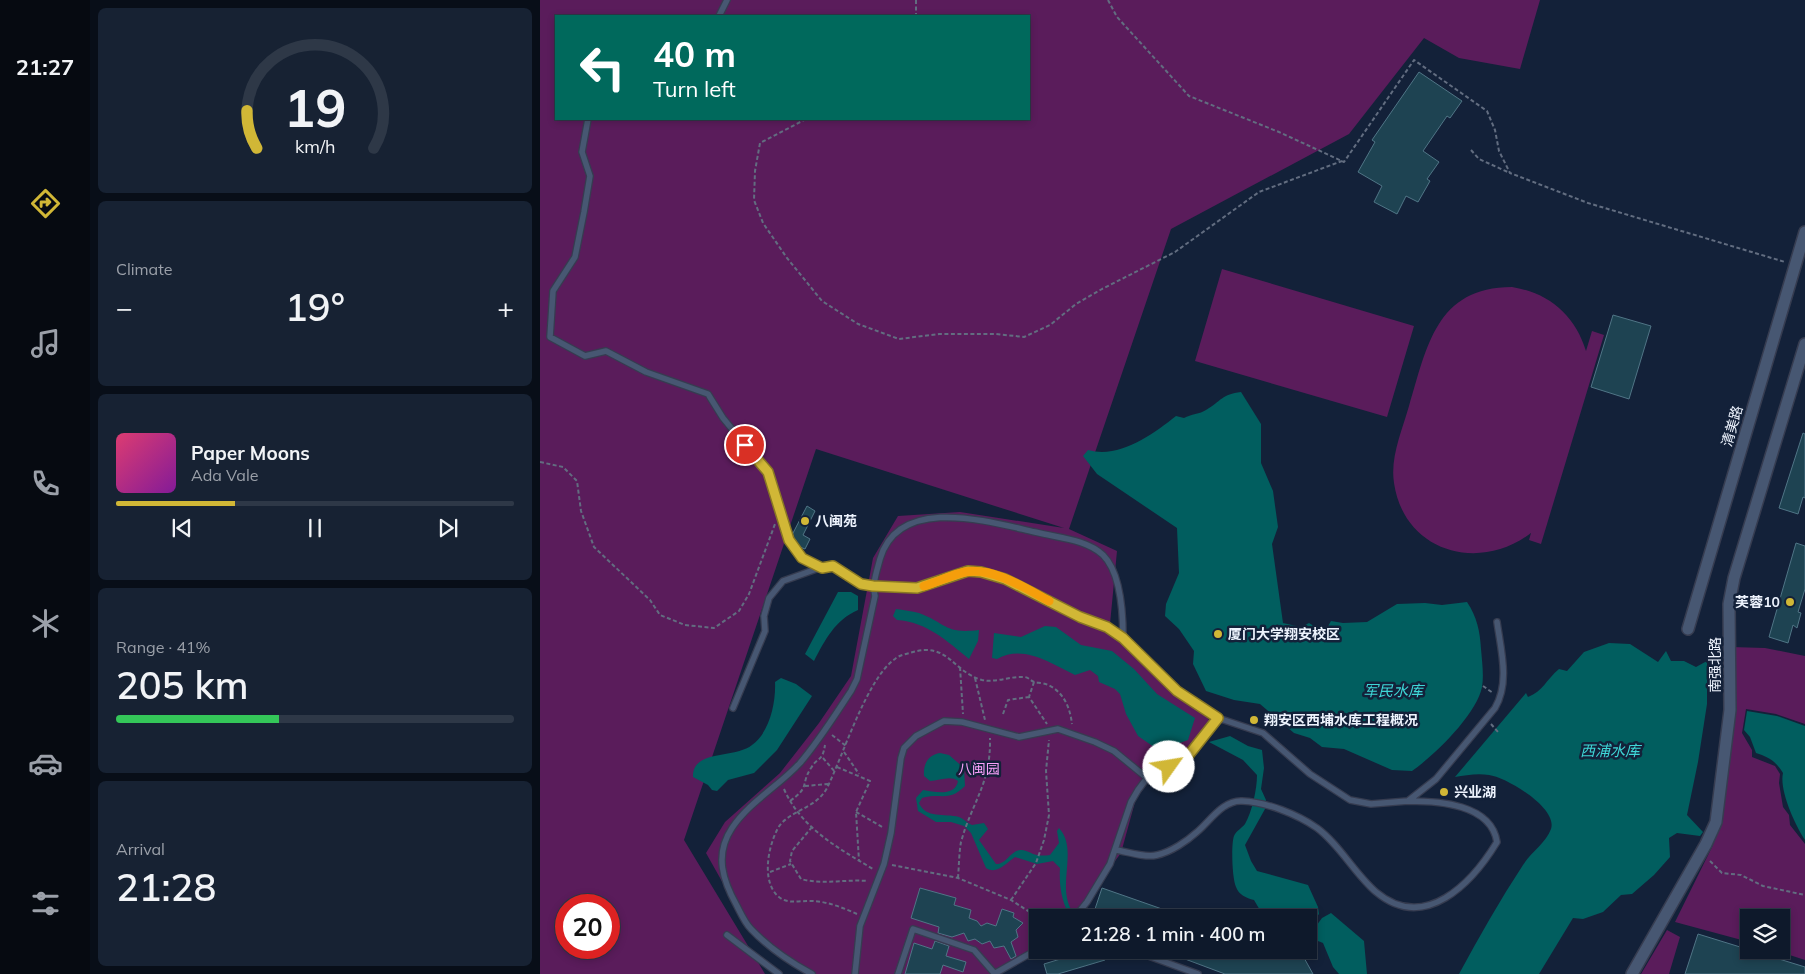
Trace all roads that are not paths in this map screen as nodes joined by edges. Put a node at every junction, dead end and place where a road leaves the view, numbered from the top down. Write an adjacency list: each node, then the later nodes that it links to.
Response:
1 (727, 0): 2 (lane)
2 (720, 15)
3 (588, 120): 6 (lane)
4 (1805, 232): 9 (street, 清美路)
5 (1805, 344): 26 (street, 南强北路)
6 (822, 568): 7 (lane); 11 (lane)
7 (873, 586): 10 (lane); 10 (lane); 21 (lane)
8 (1497, 622): 14 (lane)
9 (1688, 628)
10 (1123, 638): 12 (lane)
11 (733, 708)
12 (1218, 718): 13 (lane); 14 (lane)
13 (1147, 778): 15 (lane); 22 (lane)
14 (1408, 801): 15 (lane)
15 (1116, 850): 16 (lane)
16 (1081, 909)
17 (727, 936): 20 (lane)
18 (1029, 954): 24 (lane)
19 (1157, 959): 25 (lane)
20 (779, 974)
21 (812, 974)
22 (855, 974)
23 (898, 974): 24 (lane)
24 (994, 974)
25 (1198, 974)
26 (1632, 974)

